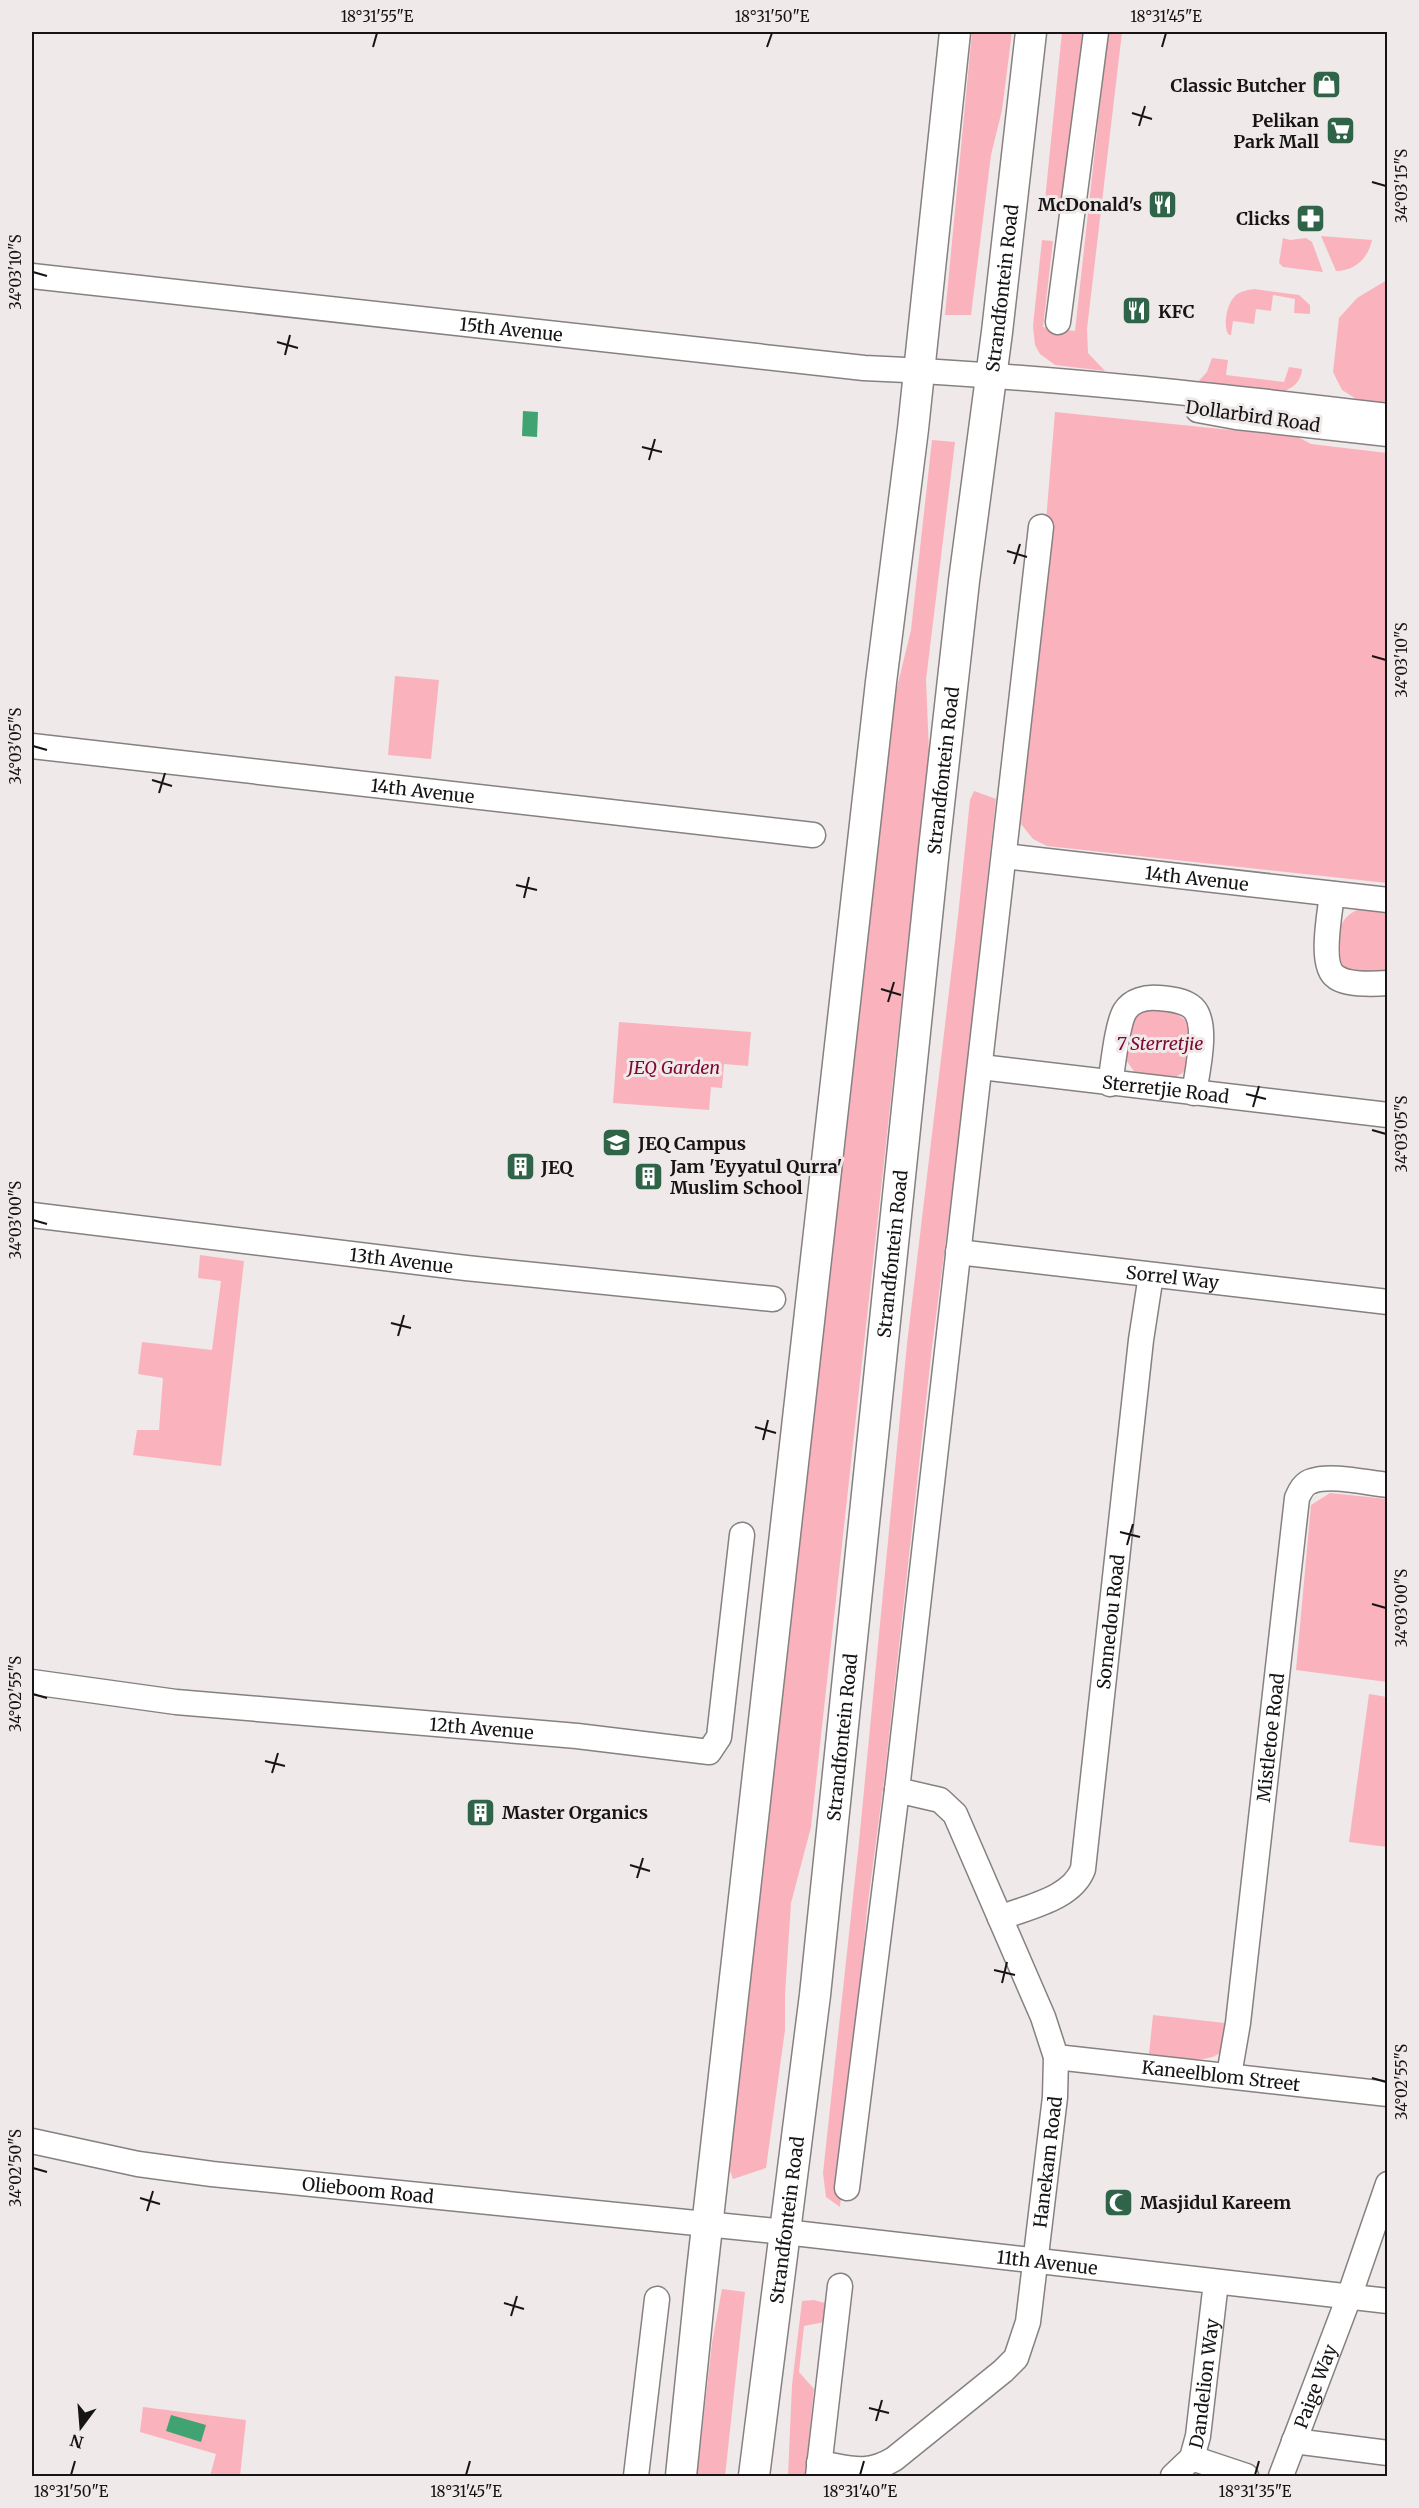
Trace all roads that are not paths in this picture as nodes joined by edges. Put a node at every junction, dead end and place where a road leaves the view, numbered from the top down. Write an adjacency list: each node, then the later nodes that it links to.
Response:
1 (955, 32): 6 (main road)
2 (1031, 32): 7 (main road, Strandfontein Road)
3 (1096, 32): 5 (street)
4 (32, 276): 6 (street, 15th Avenue)
5 (1058, 322)
6 (919, 370): 7 (street, 15th Avenue); 38 (main road)
7 (991, 377): 8 (street, Dollarbird Road); 39 (main road, Strandfontein Road)
8 (1121, 388): 9 (street, Dollarbird Road); 10 (street, Dollarbird Road)
9 (1388, 416)
10 (1388, 434)
11 (1041, 527): 14 (street)
12 (32, 746): 13 (street, 14th Avenue)
13 (813, 835)
14 (1004, 856): 15 (street, 14th Avenue); 18 (street)
15 (1332, 894): 16 (street, 14th Avenue); 17 (street)
16 (1388, 900)
17 (1388, 983)
18 (981, 1067): 19 (street, Sterretjie Road); 23 (street)
19 (1110, 1084): 20 (street, Sterretjie Road); 20 (street)
20 (1194, 1093): 21 (street, Sterretjie Road)
21 (1388, 1115)
22 (32, 1215): 25 (street, 13th Avenue)
23 (957, 1252): 24 (street, Sorrel Way); 30 (street)
24 (1151, 1275): 26 (street, Sorrel Way); 31 (street, Sonnedou Road)
25 (773, 1299)
26 (1388, 1302)
27 (1388, 1485): 33 (street, Mistletoe Road)
28 (742, 1535): 29 (street, 12th Avenue)
29 (32, 1682)
30 (897, 1790): 31 (street, Hanekam Road); 37 (street)
31 (1000, 1918): 32 (street, Hanekam Road)
32 (1056, 2057): 33 (street, Kaneelblom Street); 40 (street, Hanekam Road)
33 (1229, 2075): 34 (street, Kaneelblom Street)
34 (1388, 2094)
35 (32, 2141): 38 (street, Olieboom Road)
36 (1388, 2184): 43 (street)
37 (847, 2188)
38 (708, 2223): 39 (street, 11th Avenue); 51 (main road)
39 (785, 2232): 40 (street, 11th Avenue); 52 (main road, Strandfontein Road)
40 (1035, 2261): 41 (street, 11th Avenue); 49 (street, Hanekam Road)
41 (1216, 2282): 43 (street, 11th Avenue); 48 (street, Dandelion Way)
42 (840, 2286): 49 (street)
43 (1349, 2297): 45 (street, 11th Avenue); 46 (street, Paige Way)
44 (657, 2299): 50 (street)
45 (1388, 2301)
46 (1294, 2441): 47 (street); 55 (street, Paige Way)
47 (1388, 2452)
48 (1192, 2458): 53 (street, Dandelion Way); 54 (street)
49 (819, 2470)
50 (636, 2476)
51 (681, 2476)
52 (754, 2476)
53 (1173, 2476)
54 (1246, 2476)
55 (1281, 2476)

